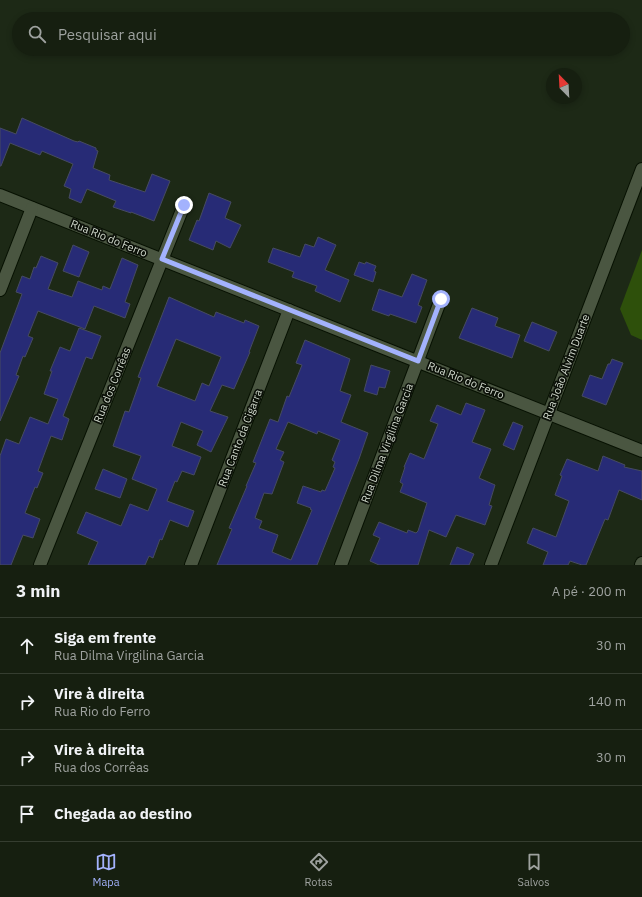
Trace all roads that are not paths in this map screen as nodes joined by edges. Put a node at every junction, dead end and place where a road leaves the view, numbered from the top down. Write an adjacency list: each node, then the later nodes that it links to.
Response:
1 (642, 169): 10 (street, Rua João Alvim Duarte)
2 (0, 195): 4 (street, Rua Rio do Ferro)
3 (184, 205): 5 (street, Rua dos Corrêas)
4 (32, 208): 5 (street, Rua Rio do Ferro); 6 (street)
5 (162, 259): 8 (street, Rua Rio do Ferro); 12 (street, Rua dos Corrêas)
6 (0, 290)
7 (441, 299): 9 (street, Rua Dilma Virgilina Garcia)
8 (289, 310): 9 (street, Rua Rio do Ferro); 13 (street, Rua Canto da Cigarra)
9 (418, 361): 10 (street, Rua Rio do Ferro); 14 (street, Rua Dilma Virgilina Garcia)
10 (549, 413): 11 (street, Rua Rio do Ferro); 15 (street, Rua João Alvim Duarte)
11 (642, 451)
12 (40, 565)
13 (191, 565)
14 (341, 565)
15 (491, 565)

